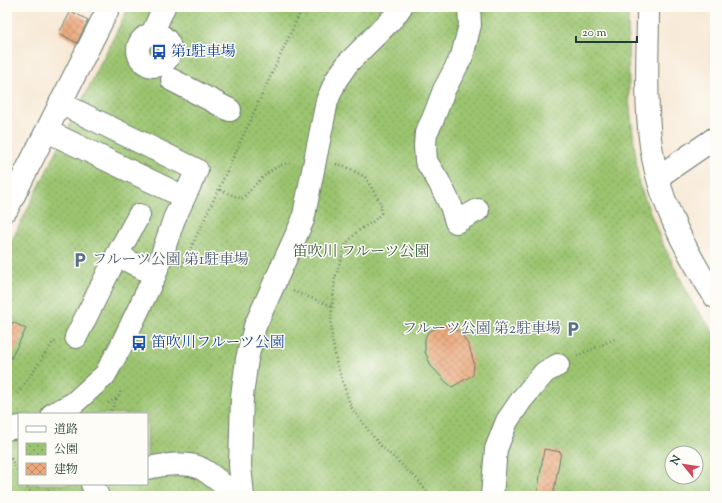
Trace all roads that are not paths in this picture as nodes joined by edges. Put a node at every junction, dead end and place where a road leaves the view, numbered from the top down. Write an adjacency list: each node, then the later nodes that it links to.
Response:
1 (109, 7): 8 (street)
2 (164, 7): 6 (street)
3 (401, 7): 27 (street)
4 (469, 7): 15 (street)
5 (648, 7): 12 (street)
6 (152, 34)
7 (172, 80): 9 (street)
8 (60, 103): 10 (street); 13 (street)
9 (230, 110)
10 (47, 131): 13 (street); 14 (street)
11 (715, 138): 12 (street)
12 (658, 177): 19 (street)
13 (184, 197): 18 (street)
14 (7, 209)
15 (478, 210)
16 (139, 215): 17 (street)
17 (117, 255): 18 (street); 20 (street)
18 (155, 275): 22 (street)
19 (715, 297)
20 (76, 337)
21 (558, 365): 28 (street)
22 (55, 413)
23 (18, 426): 24 (street)
24 (7, 429)
25 (148, 468): 26 (street)
26 (236, 496)
27 (243, 496)
28 (492, 496)

